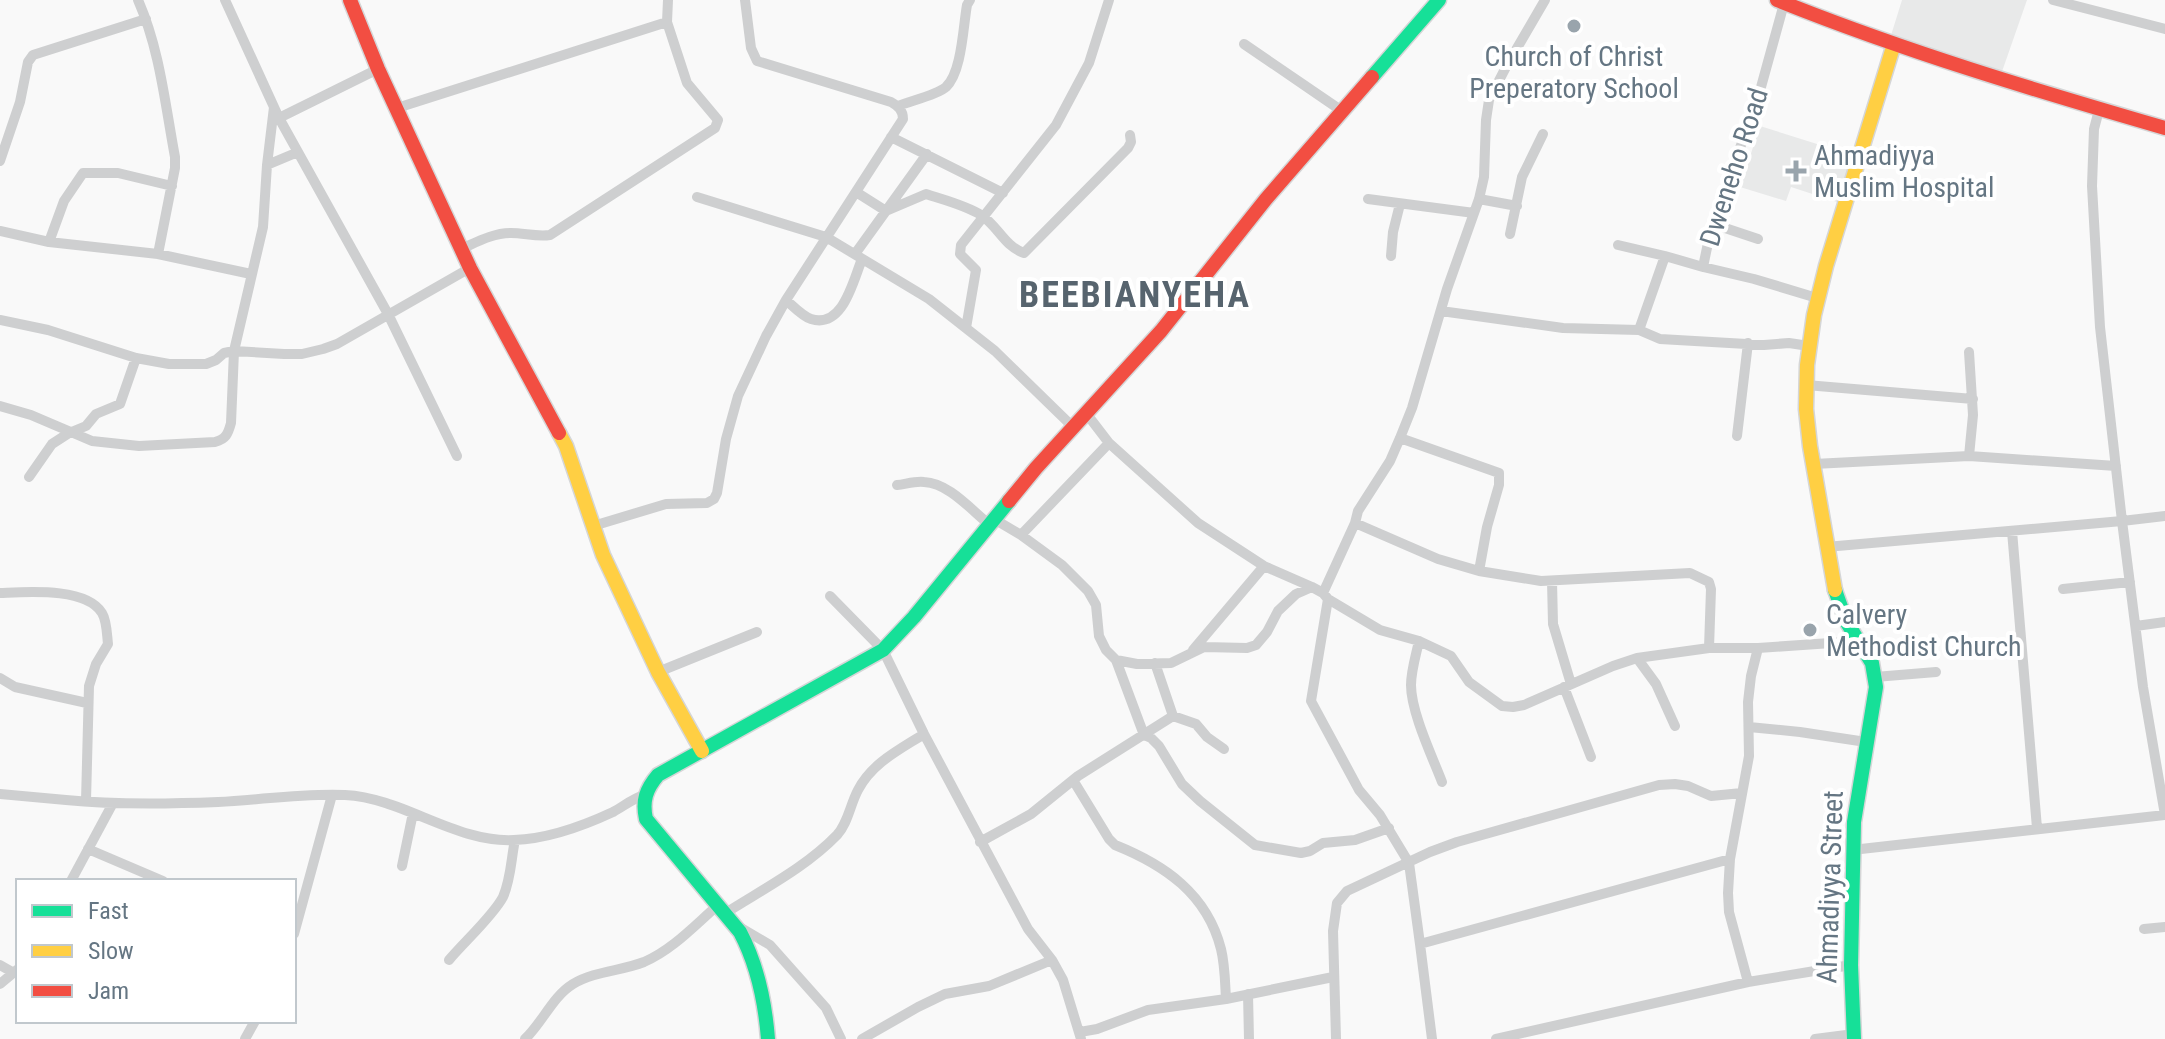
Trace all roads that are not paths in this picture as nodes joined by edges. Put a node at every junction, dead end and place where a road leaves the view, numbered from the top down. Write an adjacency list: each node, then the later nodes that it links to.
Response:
1 (138, 0): 12 (street)
2 (225, 0): 19 (street)
3 (350, 0): 17 (street)
4 (668, 0): 13 (street)
5 (745, 0): 18 (street)
6 (970, 0): 18 (street)
7 (1109, 0): 34 (street)
8 (1439, 0): 22 (street)
9 (1545, 0): 37 (street)
10 (2053, 0): 14 (street)
11 (1782, 1): 16 (street); 43 (street, Dweneho Road)
12 (146, 19): 30 (street); 32 (street)
13 (667, 22): 20 (street); 50 (street)
14 (2165, 29)
15 (1244, 44): 22 (street)
16 (1894, 44): 21 (street); 58 (street, Ahmadiyya Street)
17 (378, 69): 20 (street); 23 (street)
18 (898, 106): 27 (street)
19 (274, 107): 23 (street); 31 (street)
20 (397, 108): 50 (street)
21 (2099, 110): 24 (street); 82 (street)
22 (1342, 111): 73 (street)
23 (279, 118): 28 (street)
24 (2165, 128)
25 (1543, 134): 39 (street)
26 (1130, 135): 42 (street)
27 (891, 137): 29 (street); 33 (street)
28 (298, 152): 31 (street); 61 (street)
29 (927, 154): 34 (street); 40 (street)
30 (0, 161)
31 (267, 165): 57 (street)
32 (172, 186): 48 (street); 51 (street)
33 (856, 192): 40 (street); 46 (street)
34 (1003, 193): 42 (street)
35 (697, 197): 46 (street)
36 (1368, 199): 38 (street)
37 (1479, 199): 39 (street); 41 (street)
38 (1400, 204): 41 (street); 53 (street)
39 (1517, 206): 45 (street)
40 (886, 211): 42 (street); 52 (street)
41 (1474, 213): 60 (street)
42 (983, 216): 63 (street)
43 (1716, 225): 47 (street); 55 (street, Dweneho Road)
44 (0, 231): 48 (street)
45 (1510, 234)
46 (826, 237): 52 (street); 59 (street)
47 (1758, 239)
48 (49, 242): 51 (street)
49 (1618, 245): 54 (street)
50 (461, 249): 56 (street)
51 (158, 254): 57 (street)
52 (858, 256): 59 (street); 63 (street)
53 (1391, 256)
54 (1665, 256): 55 (street, Dweneho Road); 64 (street, Dweneho Road)
55 (1703, 267): 58 (street)
56 (470, 268): 61 (street); 89 (street)
57 (251, 274): 67 (street)
58 (1817, 298): 66 (street, Ahmadiyya Street)
59 (786, 300): 89 (street)
60 (1441, 311): 64 (street); 77 (street)
61 (388, 314): 67 (street); 79 (street)
62 (0, 320): 69 (street)
63 (966, 328): 74 (street)
64 (1639, 330): 65 (street)
65 (1748, 343): 66 (street); 76 (street)
66 (1809, 346): 70 (street, Ahmadiyya Street)
67 (234, 351): 69 (street); 75 (street)
68 (1969, 352): 71 (street)
69 (136, 358): 75 (street)
70 (1806, 385): 71 (street); 81 (street, Ahmadiyya Street)
71 (1973, 399): 80 (street)
72 (0, 406): 75 (street)
73 (1086, 413): 74 (street); 78 (street)
74 (1073, 427): 87 (street)
75 (69, 433): 83 (street)
76 (1737, 436)
77 (1400, 438): 88 (street); 94 (street)
78 (1109, 443): 91 (street); 93 (street)
79 (457, 456)
80 (1969, 456): 81 (street); 82 (street)
81 (1814, 464): 92 (street, Ahmadiyya Street)
82 (2116, 466): 86 (street)
83 (29, 477)
84 (897, 485): 87 (street)
85 (2165, 516): 86 (street)
86 (2122, 521): 90 (street); 96 (street)
87 (992, 522): 91 (street); 109 (street)
88 (1355, 523): 94 (street); 101 (street)
89 (593, 526): 114 (street)
90 (2012, 531): 92 (street); 140 (street)
91 (1021, 535): 112 (street)
92 (1826, 547): 106 (street, Ahmadiyya Street)
93 (1264, 566): 97 (street); 110 (street)
94 (1479, 571): 95 (street)
95 (1552, 581): 107 (street); 118 (street)
96 (2130, 582): 98 (street); 103 (street)
97 (1312, 587): 101 (street); 110 (street)
98 (2063, 589)
99 (0, 593): 119 (street)
100 (830, 596): 109 (street)
101 (1326, 596): 105 (street); 139 (street)
102 (2165, 622): 103 (street)
103 (2136, 626): 138 (street)
104 (757, 632): 114 (street)
105 (1419, 641): 118 (street); 130 (street)
106 (1860, 641): 108 (street); 116 (street, Ahmadiyya Street)
107 (1709, 648): 108 (street); 111 (street)
108 (1758, 648): 122 (street)
109 (883, 650): 123 (street); 127 (street)
110 (1189, 655): 113 (street)
111 (1637, 658): 118 (street); 121 (street)
112 (1116, 660): 113 (street); 124 (street)
113 (1155, 663): 120 (street)
114 (658, 672): 127 (street)
115 (1936, 672): 116 (street)
116 (1875, 677): 125 (street, Ahmadiyya Street)
117 (0, 678): 119 (street)
118 (1568, 685): 128 (street)
119 (87, 703): 135 (street)
120 (1173, 716): 124 (street); 126 (street)
121 (1675, 726)
122 (1749, 727): 125 (street); 131 (street)
123 (924, 734): 142 (street); 151 (street)
124 (1144, 735): 129 (street); 139 (street)
125 (1866, 742): 144 (street, Ahmadiyya Street)
126 (1224, 749)
127 (702, 751): 134 (street)
128 (1591, 757)
129 (1073, 780): 142 (street); 164 (street)
130 (1442, 782)
131 (1742, 793): 145 (street); 146 (street)
132 (0, 794): 135 (street)
133 (332, 795): 136 (street); 137 (street); 150 (street)
134 (644, 795): 141 (street); 151 (street)
135 (86, 801): 136 (street)
136 (113, 803): 143 (street)
137 (413, 813): 141 (street); 147 (street)
138 (2165, 816): 140 (street)
139 (1389, 828): 146 (street)
140 (2037, 828): 144 (street)
141 (515, 840): 155 (street)
142 (980, 842): 156 (street)
143 (88, 849): 148 (street); 149 (street)
144 (1852, 850): 158 (street, Ahmadiyya Street)
145 (1730, 859): 154 (street); 161 (street)
146 (1409, 863): 154 (street); 160 (street)
147 (402, 866)
148 (72, 879)
149 (158, 879)
150 (297, 910)
151 (724, 914): 167 (street); 168 (street); 169 (street)
152 (2165, 927): 153 (street)
153 (2144, 929)
154 (1420, 944): 173 (street)
155 (449, 960)
156 (1052, 960): 165 (street); 170 (street)
157 (0, 965): 159 (street)
158 (1851, 965): 161 (street); 166 (street, Ahmadiyya Street)
159 (16, 971): 162 (street)
160 (1333, 977): 163 (street); 172 (street)
161 (1748, 982): 174 (street)
162 (0, 984)
163 (1248, 994): 164 (street); 171 (street)
164 (1226, 999): 165 (street)
165 (1080, 1036)
166 (1854, 1036): 175 (street)
167 (525, 1039)
168 (768, 1039)
169 (841, 1039)
170 (862, 1039)
171 (1249, 1039)
172 (1336, 1039)
173 (1432, 1039)
174 (1496, 1039)
175 (1815, 1039)

